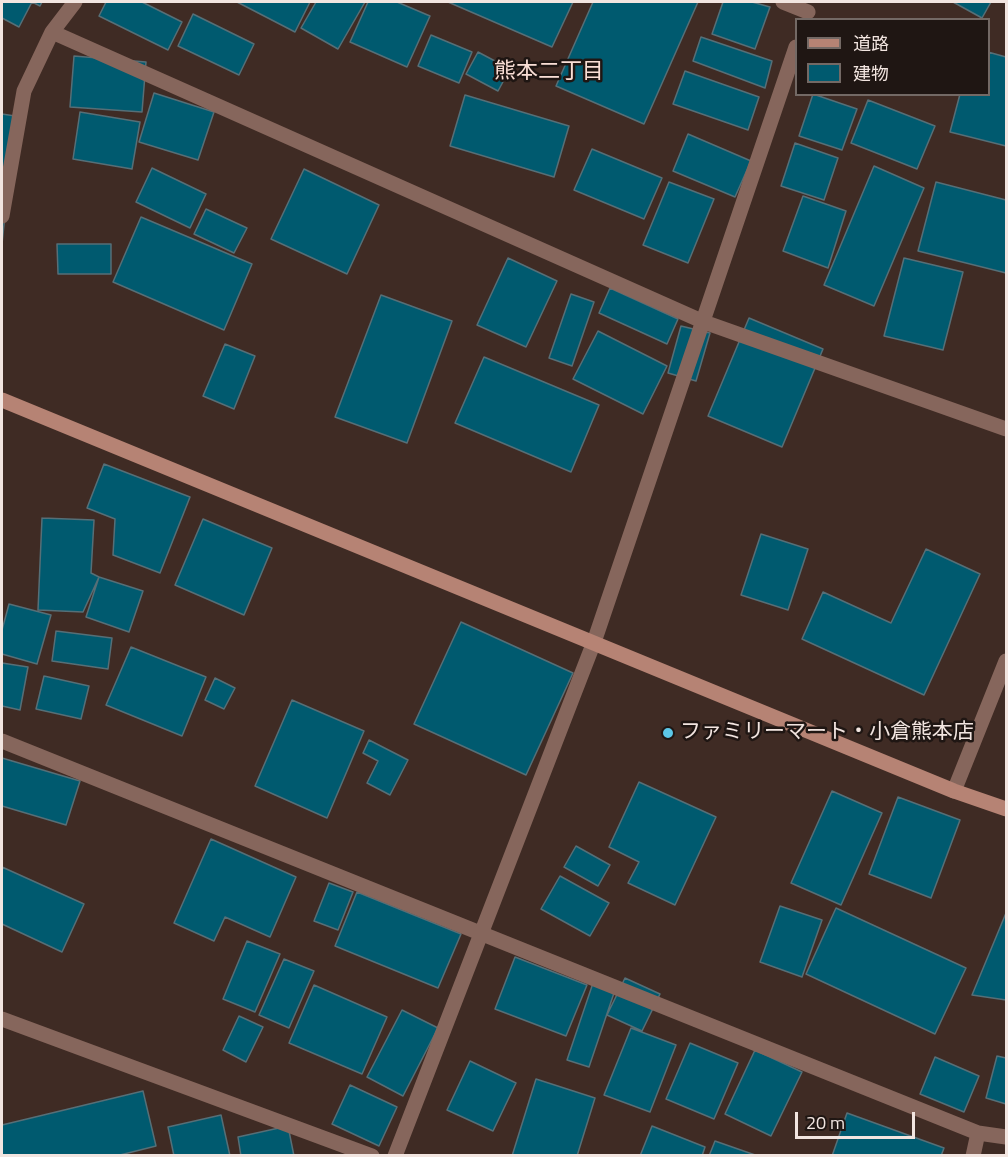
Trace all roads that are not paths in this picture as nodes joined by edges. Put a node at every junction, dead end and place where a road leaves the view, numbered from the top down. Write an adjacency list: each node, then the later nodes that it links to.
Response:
1 (75, 2): 4 (street)
2 (783, 2): 3 (street)
3 (809, 11)
4 (52, 32): 6 (street); 7 (street)
5 (795, 50): 7 (street)
6 (2, 216)
7 (704, 322): 9 (street); 10 (street)
8 (2, 400): 10 (street)
9 (1006, 429)
10 (594, 642): 13 (street); 15 (street)
11 (1006, 661): 13 (street)
12 (2, 741): 15 (street)
13 (954, 790): 14 (street)
14 (1006, 809)
15 (481, 934): 17 (street); 20 (street)
16 (2, 1019): 19 (street)
17 (978, 1133): 18 (street); 21 (street)
18 (1006, 1137)
19 (372, 1155)
20 (395, 1155)
21 (973, 1155)

